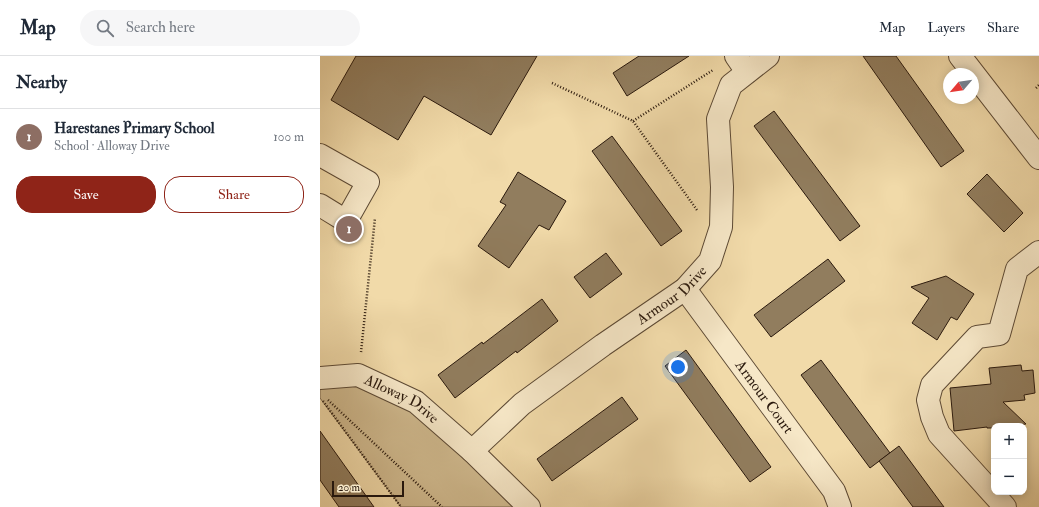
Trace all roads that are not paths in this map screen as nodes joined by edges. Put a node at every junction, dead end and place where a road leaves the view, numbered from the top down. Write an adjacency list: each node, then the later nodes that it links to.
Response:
1 (768, 56): 3 (street, Armour Drive)
2 (960, 56): 5 (street)
3 (741, 64): 8 (street, Armour Drive)
4 (320, 155): 6 (street)
5 (1039, 158)
6 (320, 205)
7 (1039, 252): 13 (street)
8 (685, 289): 10 (street, Armour Drive); 12 (street, Armour Court)
9 (323, 388): 10 (street, Alloway Drive)
10 (472, 451): 11 (street, Alloway Drive)
11 (529, 507)
12 (840, 507)
13 (1005, 507)

